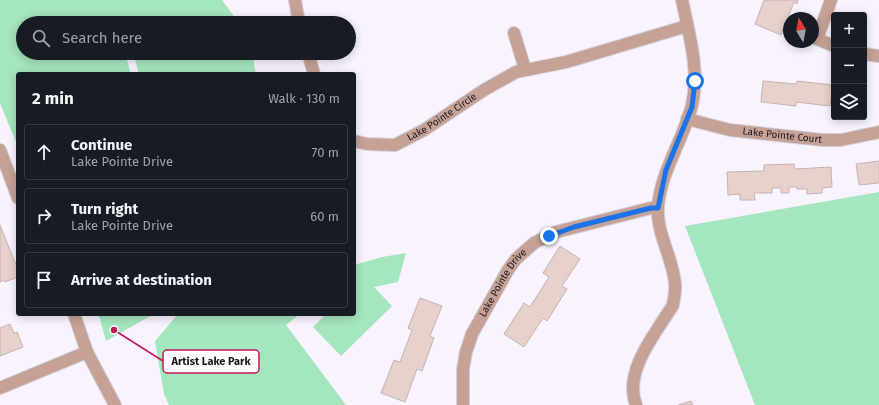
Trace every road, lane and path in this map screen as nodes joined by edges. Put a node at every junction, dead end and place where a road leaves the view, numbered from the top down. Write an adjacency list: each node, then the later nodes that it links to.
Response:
1 (295, 0): 4 (street)
2 (682, 0): 5 (street)
3 (831, 0): 7 (street)
4 (298, 16)
5 (687, 26): 11 (street, Lake Pointe Circle); 13 (street)
6 (514, 33): 11 (street)
7 (831, 45)
8 (867, 54): 9 (street)
9 (879, 56)
10 (310, 60): 12 (street)
11 (526, 69): 15 (street, Lake Pointe Circle)
12 (313, 72)
13 (686, 119): 14 (street, Lake Pointe Court); 18 (street)
14 (879, 132)
15 (356, 141)
16 (0, 150): 17 (street)
17 (16, 193)
18 (658, 208): 23 (street, Lake Pointe Drive); 24 (street)
19 (75, 316): 20 (street)
20 (87, 352): 21 (street); 22 (street)
21 (0, 388)
22 (115, 405)
23 (463, 405)
24 (636, 405)

